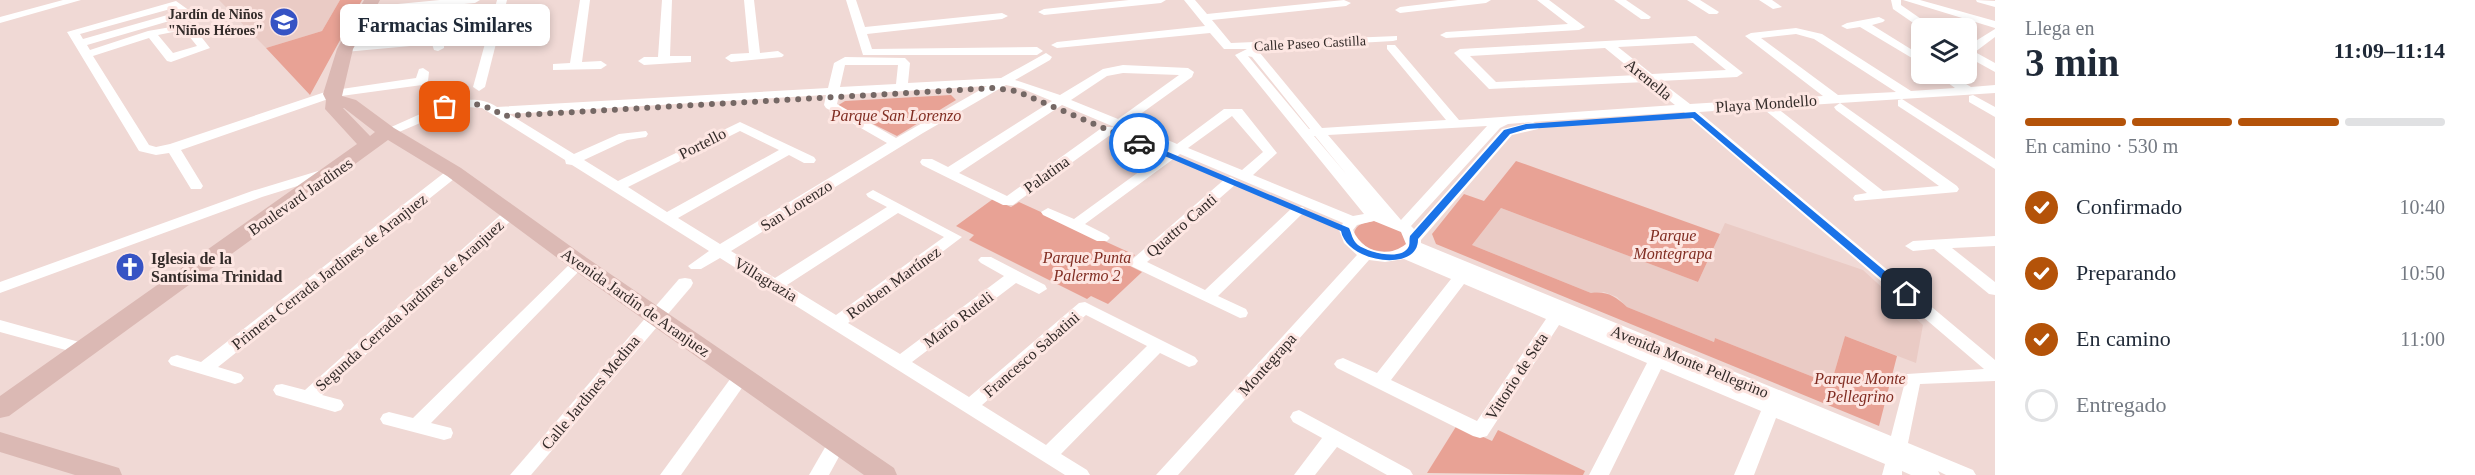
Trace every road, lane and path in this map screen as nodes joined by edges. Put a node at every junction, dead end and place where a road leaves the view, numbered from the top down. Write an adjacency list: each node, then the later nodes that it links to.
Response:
1 (76, 0): 29 (street)
2 (469, 0): 20 (street)
3 (502, 0): 62 (street)
4 (585, 0): 55 (street)
5 (667, 0): 52 (street)
6 (749, 0): 48 (street)
7 (852, 0): 35 (street)
8 (1161, 0): 23 (street)
9 (1189, 0): 27 (street)
10 (1486, 0): 22 (street)
11 (1542, 0): 37 (street)
12 (1619, 0): 26 (street)
13 (1692, 0): 24 (street)
14 (1764, 0): 21 (street)
15 (1896, 0): 28 (street)
16 (1908, 0): 32 (street)
17 (1981, 0): 19 (street)
18 (1346, 3): 27 (street)
19 (1995, 4)
20 (369, 5): 44 (street)
21 (1777, 8)
22 (1400, 10)
23 (1044, 12)
24 (1713, 12)
25 (1002, 16): 35 (street)
26 (1645, 17)
27 (1203, 18): 34 (street)
28 (1914, 18)
29 (0, 20)
30 (1879, 20): 31 (street)
31 (1862, 23): 33 (street); 46 (street)
32 (1995, 25)
33 (1847, 27)
34 (1213, 29): 42 (street); 79 (street, Calle Paseo Castilla)
35 (860, 31): 60 (street, San Lorenzo)
36 (1995, 32): 41 (street)
37 (1446, 35)
38 (152, 36): 45 (street)
39 (80, 43): 39 (street); 45 (street)
40 (1607, 44): 59 (street, Arenella); 59 (street); 59 (street)
41 (1977, 44)
42 (1057, 45)
43 (438, 48): 44 (street)
44 (345, 49): 67 (street)
45 (87, 54): 86 (street)
46 (1911, 54)
47 (778, 55): 48 (street)
48 (755, 56): 50 (street)
49 (1977, 57): 57 (street)
50 (730, 58)
51 (687, 59): 52 (street)
52 (664, 60): 53 (street)
53 (644, 61)
54 (601, 65): 55 (street)
55 (576, 66): 56 (street)
56 (557, 68)
57 (1995, 68)
58 (423, 72): 67 (street)
59 (1648, 78): 74 (street, Arenella)
60 (1000, 84): 63 (street); 65 (street); 71 (street); 85 (street, San Lorenzo)
61 (1956, 84): 66 (street)
62 (479, 87)
63 (902, 87): 65 (street); 65 (street)
64 (1995, 89): 66 (street, Playa Mondello)
65 (833, 93): 77 (street); 85 (street)
66 (1971, 95): 68 (street, Playa Mondello); 69 (street, Playa Mondello); 75 (street)
67 (334, 97): 84 (street, Avenida Jardín de Aranjuez); 86 (street)
68 (1995, 98)
69 (1905, 99): 70 (street, Playa Mondello); 70 (street); 93 (street)
70 (1838, 103): 73 (street, Playa Mondello); 74 (street, Playa Mondello); 102 (street)
71 (1058, 104): 80 (street); 80 (street); 97 (street)
72 (445, 107): 77 (street, Villagrazia)
73 (1772, 111): 74 (street, Playa Mondello); 102 (street)
74 (1690, 112): 78 (street, Playa Mondello); 94 (street, Playa Mondello); 144 (street, Arenella)
75 (1995, 113)
76 (427, 114): 84 (street, Boulevard Jardines)
77 (500, 114): 90 (street, Villagrazia)
78 (1505, 120): 79 (street, Playa Mondello); 92 (street)
79 (1455, 123): 81 (street, Playa Mondello)
80 (1113, 127): 88 (street); 97 (street, Palatina)
81 (1319, 131): 82 (street, Playa Mondello); 82 (street); 110 (street)
82 (1304, 133): 108 (street)
83 (641, 134): 90 (street)
84 (378, 139): 95 (street, Boulevard Jardines); 96 (street, Avenida Jardín de Aranjuez)
85 (896, 143): 118 (street, San Lorenzo)
86 (173, 148): 99 (street)
87 (789, 150): 89 (street, Portello); 100 (street, Portello); 109 (street)
88 (1174, 153): 98 (street); 98 (street); 111 (street)
89 (809, 160)
90 (571, 161): 100 (street, Villagrazia)
91 (927, 162): 97 (street, Palatina)
92 (1461, 162): 94 (street); 110 (street)
93 (1995, 165)
94 (1476, 168): 116 (street, Playa Mondello)
95 (337, 170): 127 (street); 137 (street, Boulevard Jardines)
96 (454, 172): 107 (street, Avenida Jardín de Aranjuez); 143 (street, Primera Cerrada Jardines de Aranjuez)
97 (949, 173)
98 (1238, 179): 105 (street); 112 (street); 130 (street, Quattro Canti)
99 (196, 186)
100 (615, 188): 109 (street, Villagrazia)
101 (873, 194): 104 (street, Rouben Martínez)
102 (1880, 196): 103 (street)
103 (1860, 198)
104 (898, 207): 126 (street); 134 (street, Rouben Martínez)
105 (1298, 210): 112 (street); 130 (street)
106 (1048, 212): 111 (street)
107 (511, 213): 121 (street, Avenida Jardín de Aranjuez); 150 (street, Segunda Cerrada Jardines de Aranjuez)
108 (1374, 217): 110 (street); 112 (street)
109 (665, 219): 118 (street, Villagrazia)
110 (1397, 223): 116 (street)
111 (1075, 225): 113 (street)
112 (1349, 225): 119 (street)
113 (1102, 238)
114 (1995, 241): 115 (street)
115 (1938, 245): 117 (street); 129 (street)
116 (1411, 246): 119 (street); 124 (street, Avenida Monte Pellegrino); 138 (street, Avenida Monte Pellegrino)
117 (1913, 246)
118 (720, 251): 122 (street, San Lorenzo); 126 (street, Villagrazia)
119 (1367, 254): 170 (street, Montegrapa)
120 (986, 260): 123 (street, Mario Ruteli)
121 (579, 263): 132 (street, Avenida Jardín de Aranjuez); 157 (street)
122 (696, 266)
123 (1015, 276): 128 (street, Mario Ruteli); 141 (street, Mario Ruteli)
124 (1460, 278): 133 (street, Avenida Monte Pellegrino); 148 (street)
125 (685, 283): 132 (street, Calle Jardines Medina)
126 (776, 285): 134 (street, Villagrazia)
127 (0, 288)
128 (1039, 289)
129 (1995, 290)
130 (1207, 297): 131 (street, Quattro Canti)
131 (1240, 313)
132 (654, 315): 145 (street, Avenida Jardín de Aranjuez); 165 (street, Calle Jardines Medina)
133 (1555, 318): 138 (street, Avenida Monte Pellegrino); 148 (street, Vittorio de Seta)
134 (837, 323): 141 (street, Villagrazia)
135 (0, 326): 137 (street)
136 (1158, 345): 139 (street, Francesco Sabatini); 152 (street, Francesco Sabatini); 162 (street)
137 (84, 349): 154 (street, Boulevard Jardines)
138 (1660, 355): 153 (street, Avenida Monte Pellegrino); 163 (street, Avenida Monte Pellegrino); 173 (street)
139 (1189, 361)
140 (177, 362): 143 (street, Primera Cerrada Jardines de Aranjuez)
141 (900, 363): 152 (street, Villagrazia)
142 (1343, 364): 148 (street, Vittorio de Seta)
143 (203, 369): 147 (street, Primera Cerrada Jardines de Aranjuez)
144 (1995, 369)
145 (742, 375): 161 (street, Avenida Jardín de Aranjuez); 166 (street)
146 (1995, 375): 163 (street)
147 (235, 378)
148 (1380, 382)
149 (282, 390): 150 (street, Segunda Cerrada Jardines de Aranjuez)
150 (308, 397): 151 (street, Segunda Cerrada Jardines de Aranjuez)
151 (335, 405)
152 (970, 406): 162 (street, Villagrazia)
153 (1771, 408): 163 (street, Avenida Monte Pellegrino); 174 (street)
154 (0, 409)
155 (1299, 417): 159 (street)
156 (389, 419): 157 (street)
157 (416, 426): 158 (street)
158 (444, 434)
159 (1333, 438): 171 (street); 172 (street)
160 (0, 442): 164 (street)
161 (838, 442): 167 (street); 168 (street, Avenida Jardín de Aranjuez)
162 (1048, 455): 169 (street, Villagrazia)
163 (1896, 461): 175 (street, Avenida Monte Pellegrino); 176 (street, Avenida Monte Pellegrino)
164 (109, 475)
165 (520, 475)
166 (670, 475)
167 (819, 475)
168 (884, 475)
169 (1080, 475)
170 (1166, 475)
171 (1304, 475)
172 (1402, 475)
173 (1599, 475)
174 (1744, 475)
175 (1930, 475)
176 (1966, 475)

